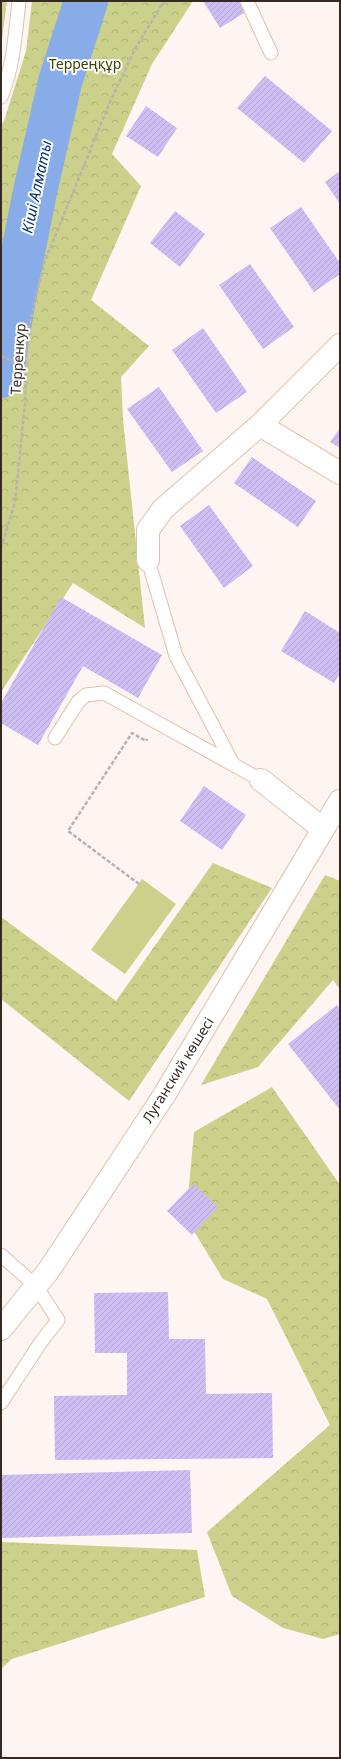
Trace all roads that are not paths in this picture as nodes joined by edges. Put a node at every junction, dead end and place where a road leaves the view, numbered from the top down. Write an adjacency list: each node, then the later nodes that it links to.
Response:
1 (19, 1): 4 (lane)
2 (247, 1): 3 (lane)
3 (271, 53)
4 (1, 97)
5 (340, 345): 6 (street)
6 (260, 424): 7 (street); 8 (street)
7 (340, 473)
8 (148, 560): 10 (lane)
9 (55, 738): 10 (lane)
10 (233, 764): 11 (lane)
11 (261, 780): 13 (street)
12 (340, 802): 13 (street, Луганский көшесі)
13 (323, 829): 15 (street, Луганский көшесі)
14 (1, 1255): 15 (lane)
15 (36, 1286): 16 (street, Луганский көшесі); 17 (lane)
16 (1, 1329)
17 (1, 1403)

